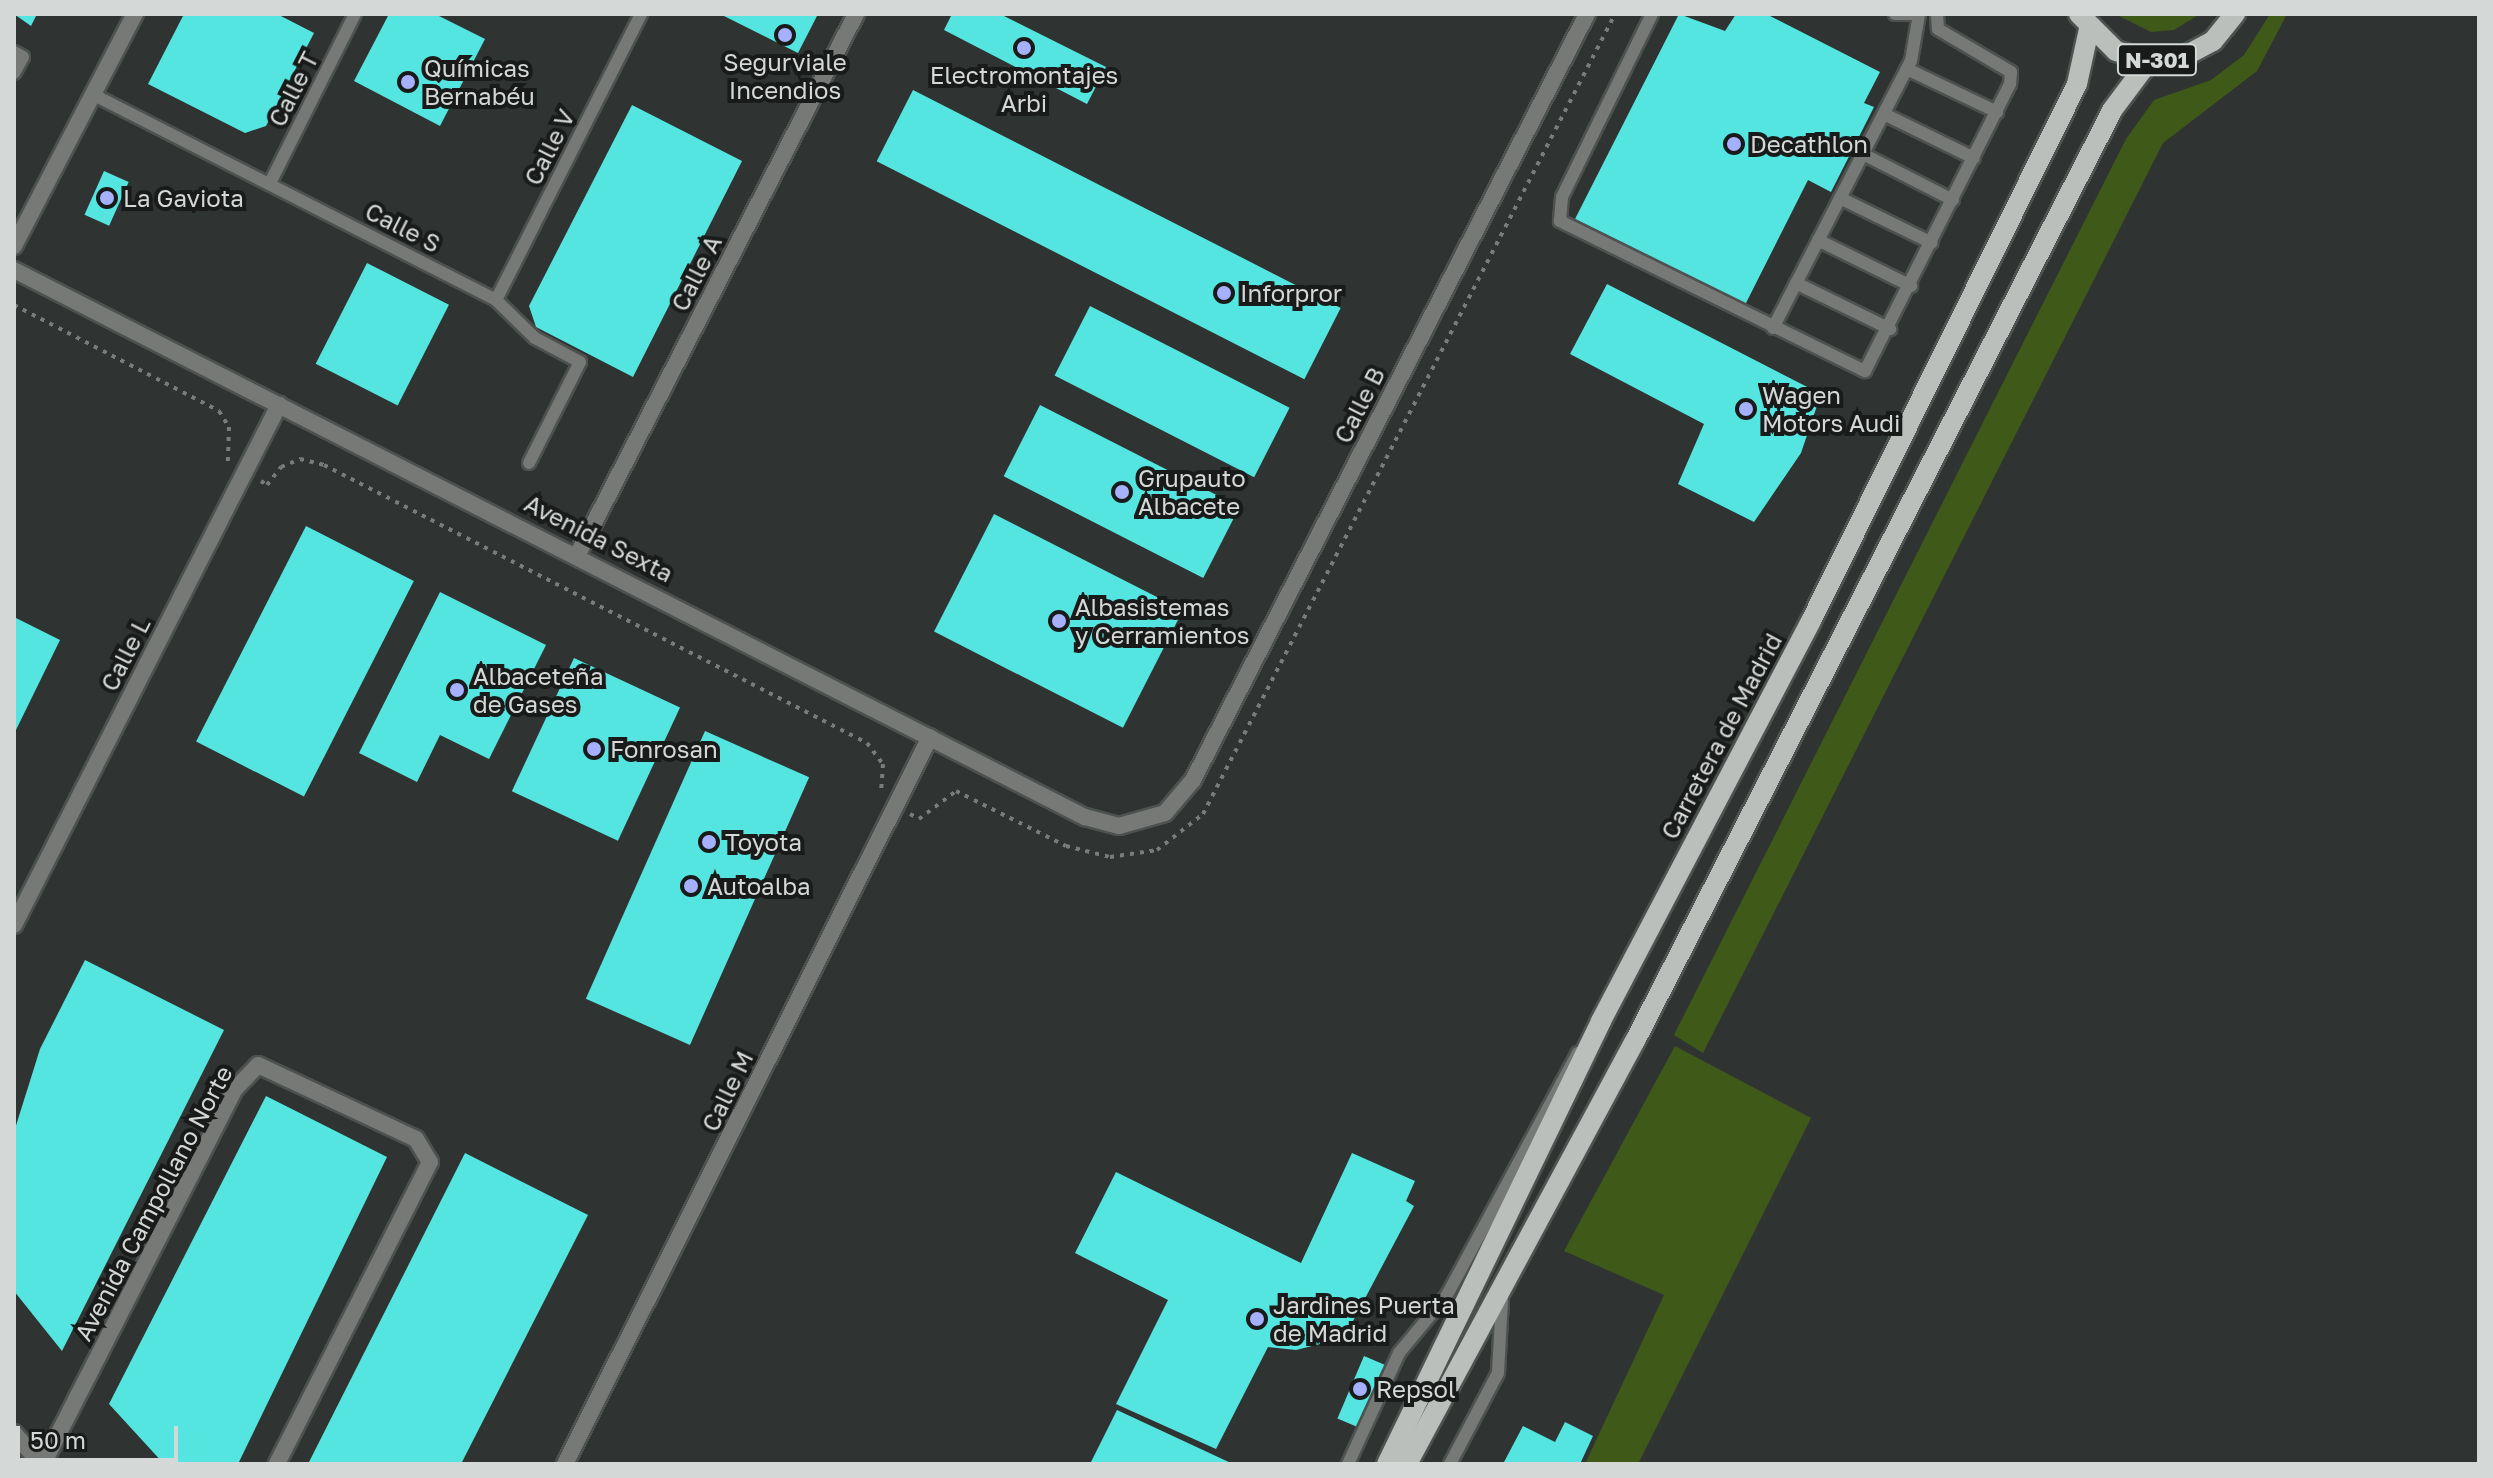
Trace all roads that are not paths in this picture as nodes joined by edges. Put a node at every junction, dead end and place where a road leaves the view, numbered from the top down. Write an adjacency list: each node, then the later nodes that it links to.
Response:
1 (135, 14): 16 (street)
2 (355, 14): 21 (lane, Calle T)
3 (641, 14): 30 (lane, Calle V)
4 (856, 14): 35 (street, Calle A)
5 (1587, 14): 37 (street, Calle B)
6 (1652, 14): 31 (lane)
7 (1895, 14): 8 (lane)
8 (1918, 14): 14 (lane)
9 (1937, 14): 17 (lane)
10 (2235, 14): 13 (main road, N-301)
11 (2080, 18): 13 (main road, N-301); 39 (main road, Carretera de Madrid)
12 (14, 52): 15 (lane)
13 (2149, 61): 40 (main road)
14 (1907, 69): 17 (lane); 18 (lane)
15 (14, 73)
16 (94, 95): 21 (lane, Calle S); 26 (street)
17 (1997, 112): 20 (lane)
18 (1884, 114): 19 (lane); 20 (lane)
19 (1863, 154): 22 (lane); 23 (lane)
20 (1974, 158): 23 (lane)
21 (270, 183): 30 (lane, Calle S)
22 (1840, 198): 24 (lane); 25 (lane)
23 (1953, 200): 25 (lane)
24 (1818, 240): 28 (lane); 29 (lane)
25 (1932, 243): 29 (lane)
26 (14, 246)
27 (14, 270): 33 (street, Avenida Sexta)
28 (1796, 283): 31 (lane); 32 (lane)
29 (1911, 286): 32 (lane)
30 (496, 300): 34 (lane, Calle S)
31 (1773, 328): 32 (lane)
32 (1890, 329)
33 (279, 405): 35 (street, Avenida Sexta); 38 (street, Calle L)
34 (529, 463)
35 (578, 554): 36 (street, Avenida Sexta)
36 (930, 737): 37 (street, Avenida Sexta); 44 (street, Calle M)
37 (1165, 813)
38 (14, 925)
39 (1601, 1021): 45 (lane); 46 (main road, Carretera de Madrid)
40 (1503, 1285): 47 (main road); 48 (lane)
41 (14, 1433): 42 (street)
42 (42, 1464): 43 (street, Avenida Campollano Norte)
43 (277, 1464)
44 (565, 1464)
45 (1348, 1464)
46 (1387, 1464)
47 (1407, 1464)
48 (1450, 1464)

